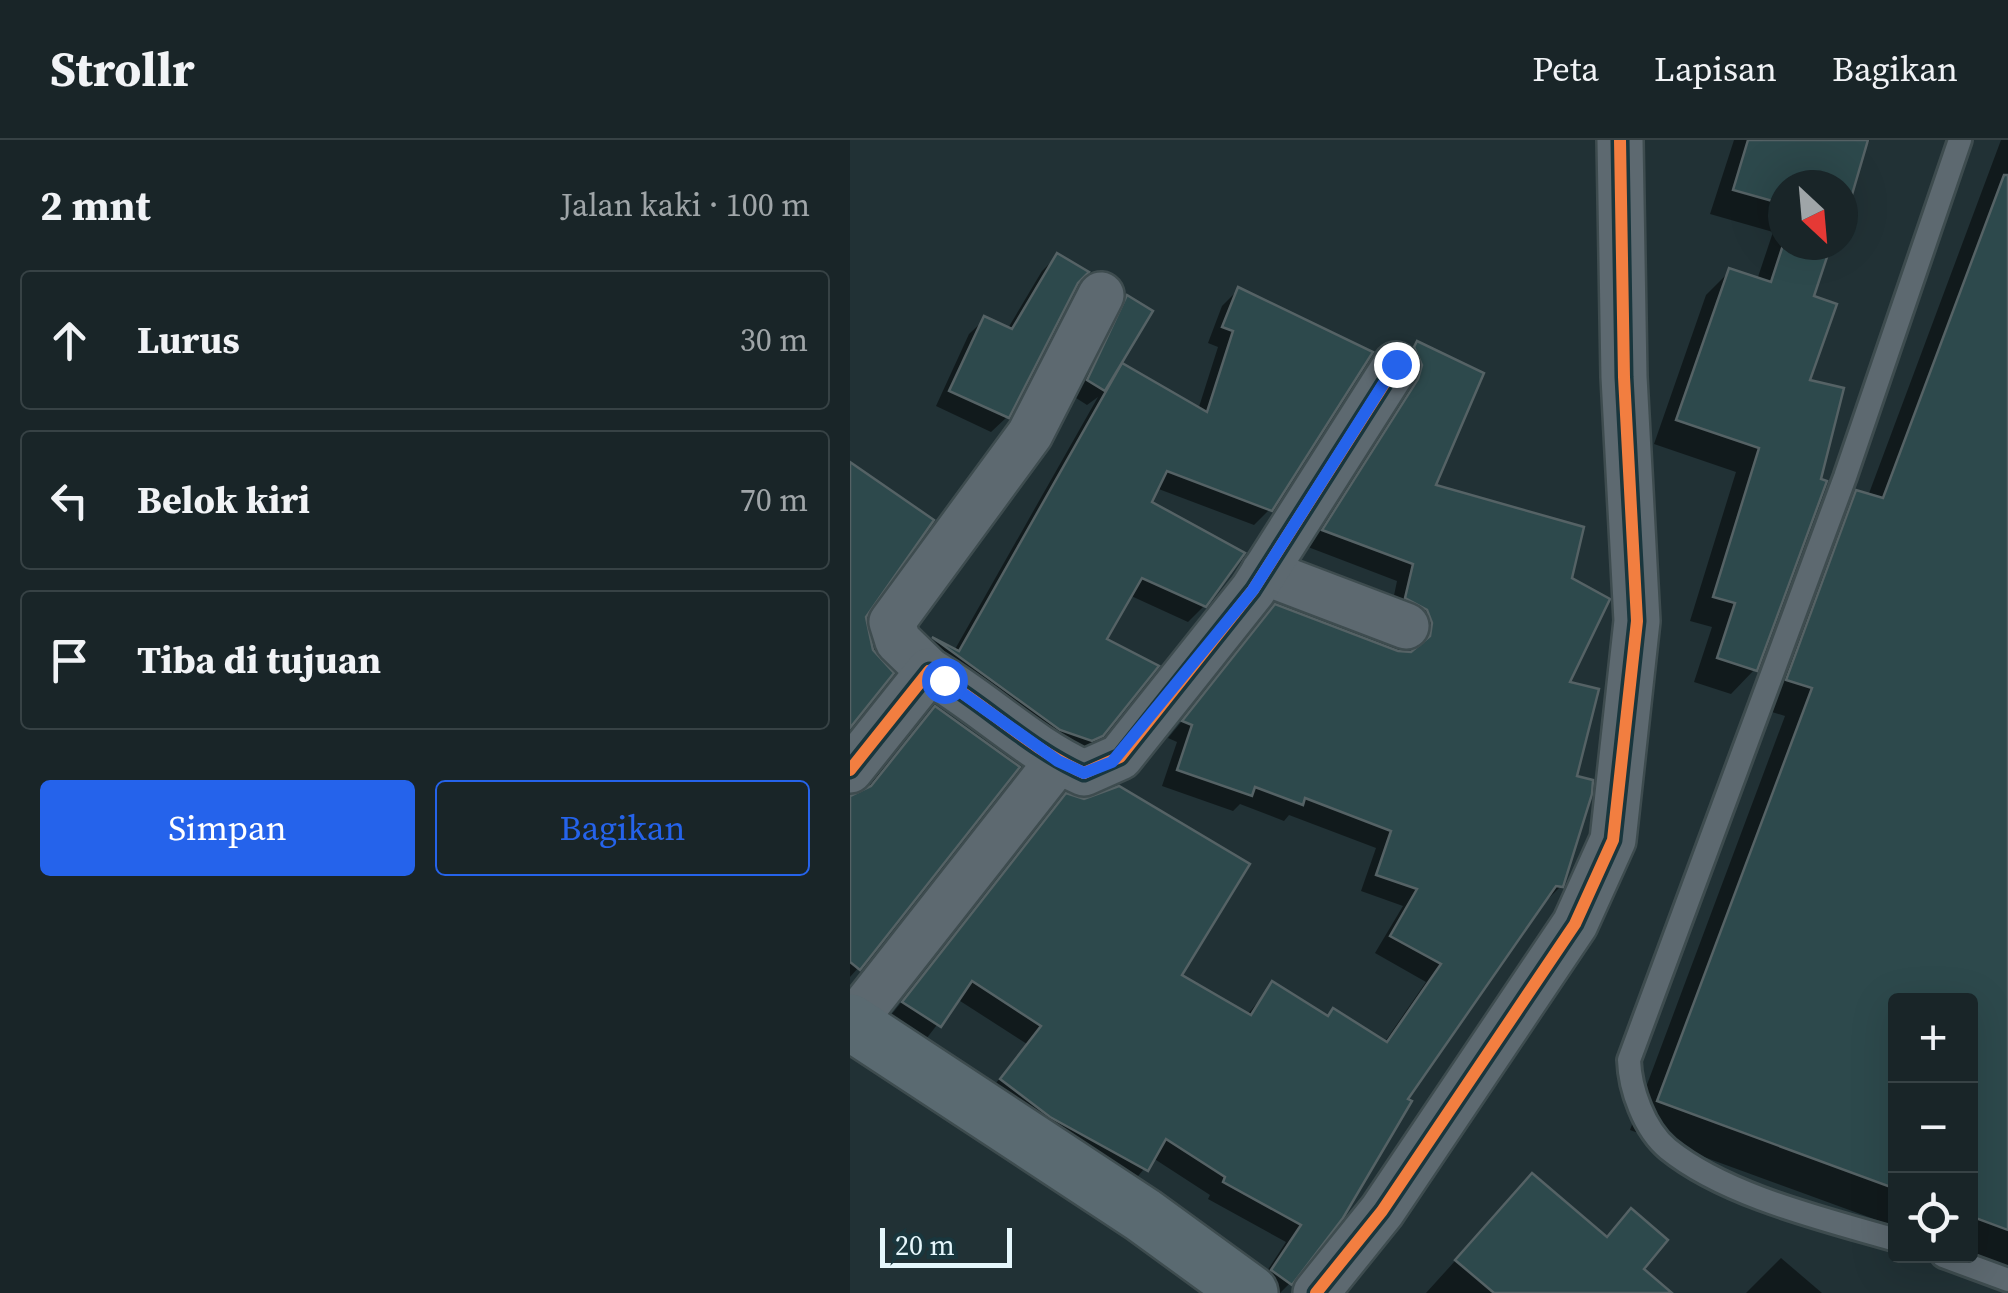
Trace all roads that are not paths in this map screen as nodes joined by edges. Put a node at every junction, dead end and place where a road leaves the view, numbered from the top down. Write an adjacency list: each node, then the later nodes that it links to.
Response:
1 (1620, 140): 15 (street)
2 (1960, 140): 11 (lane)
3 (1101, 295): 7 (street)
4 (1396, 364): 5 (street)
5 (1264, 572): 6 (street); 8 (street)
6 (1406, 626)
7 (929, 671): 8 (street); 9 (street)
8 (1058, 761): 10 (street)
9 (850, 770)
10 (851, 1023): 14 (main road)
11 (1888, 1238)
12 (1962, 1263): 13 (lane)
13 (2008, 1280)
14 (1250, 1293)
15 (1316, 1293)

